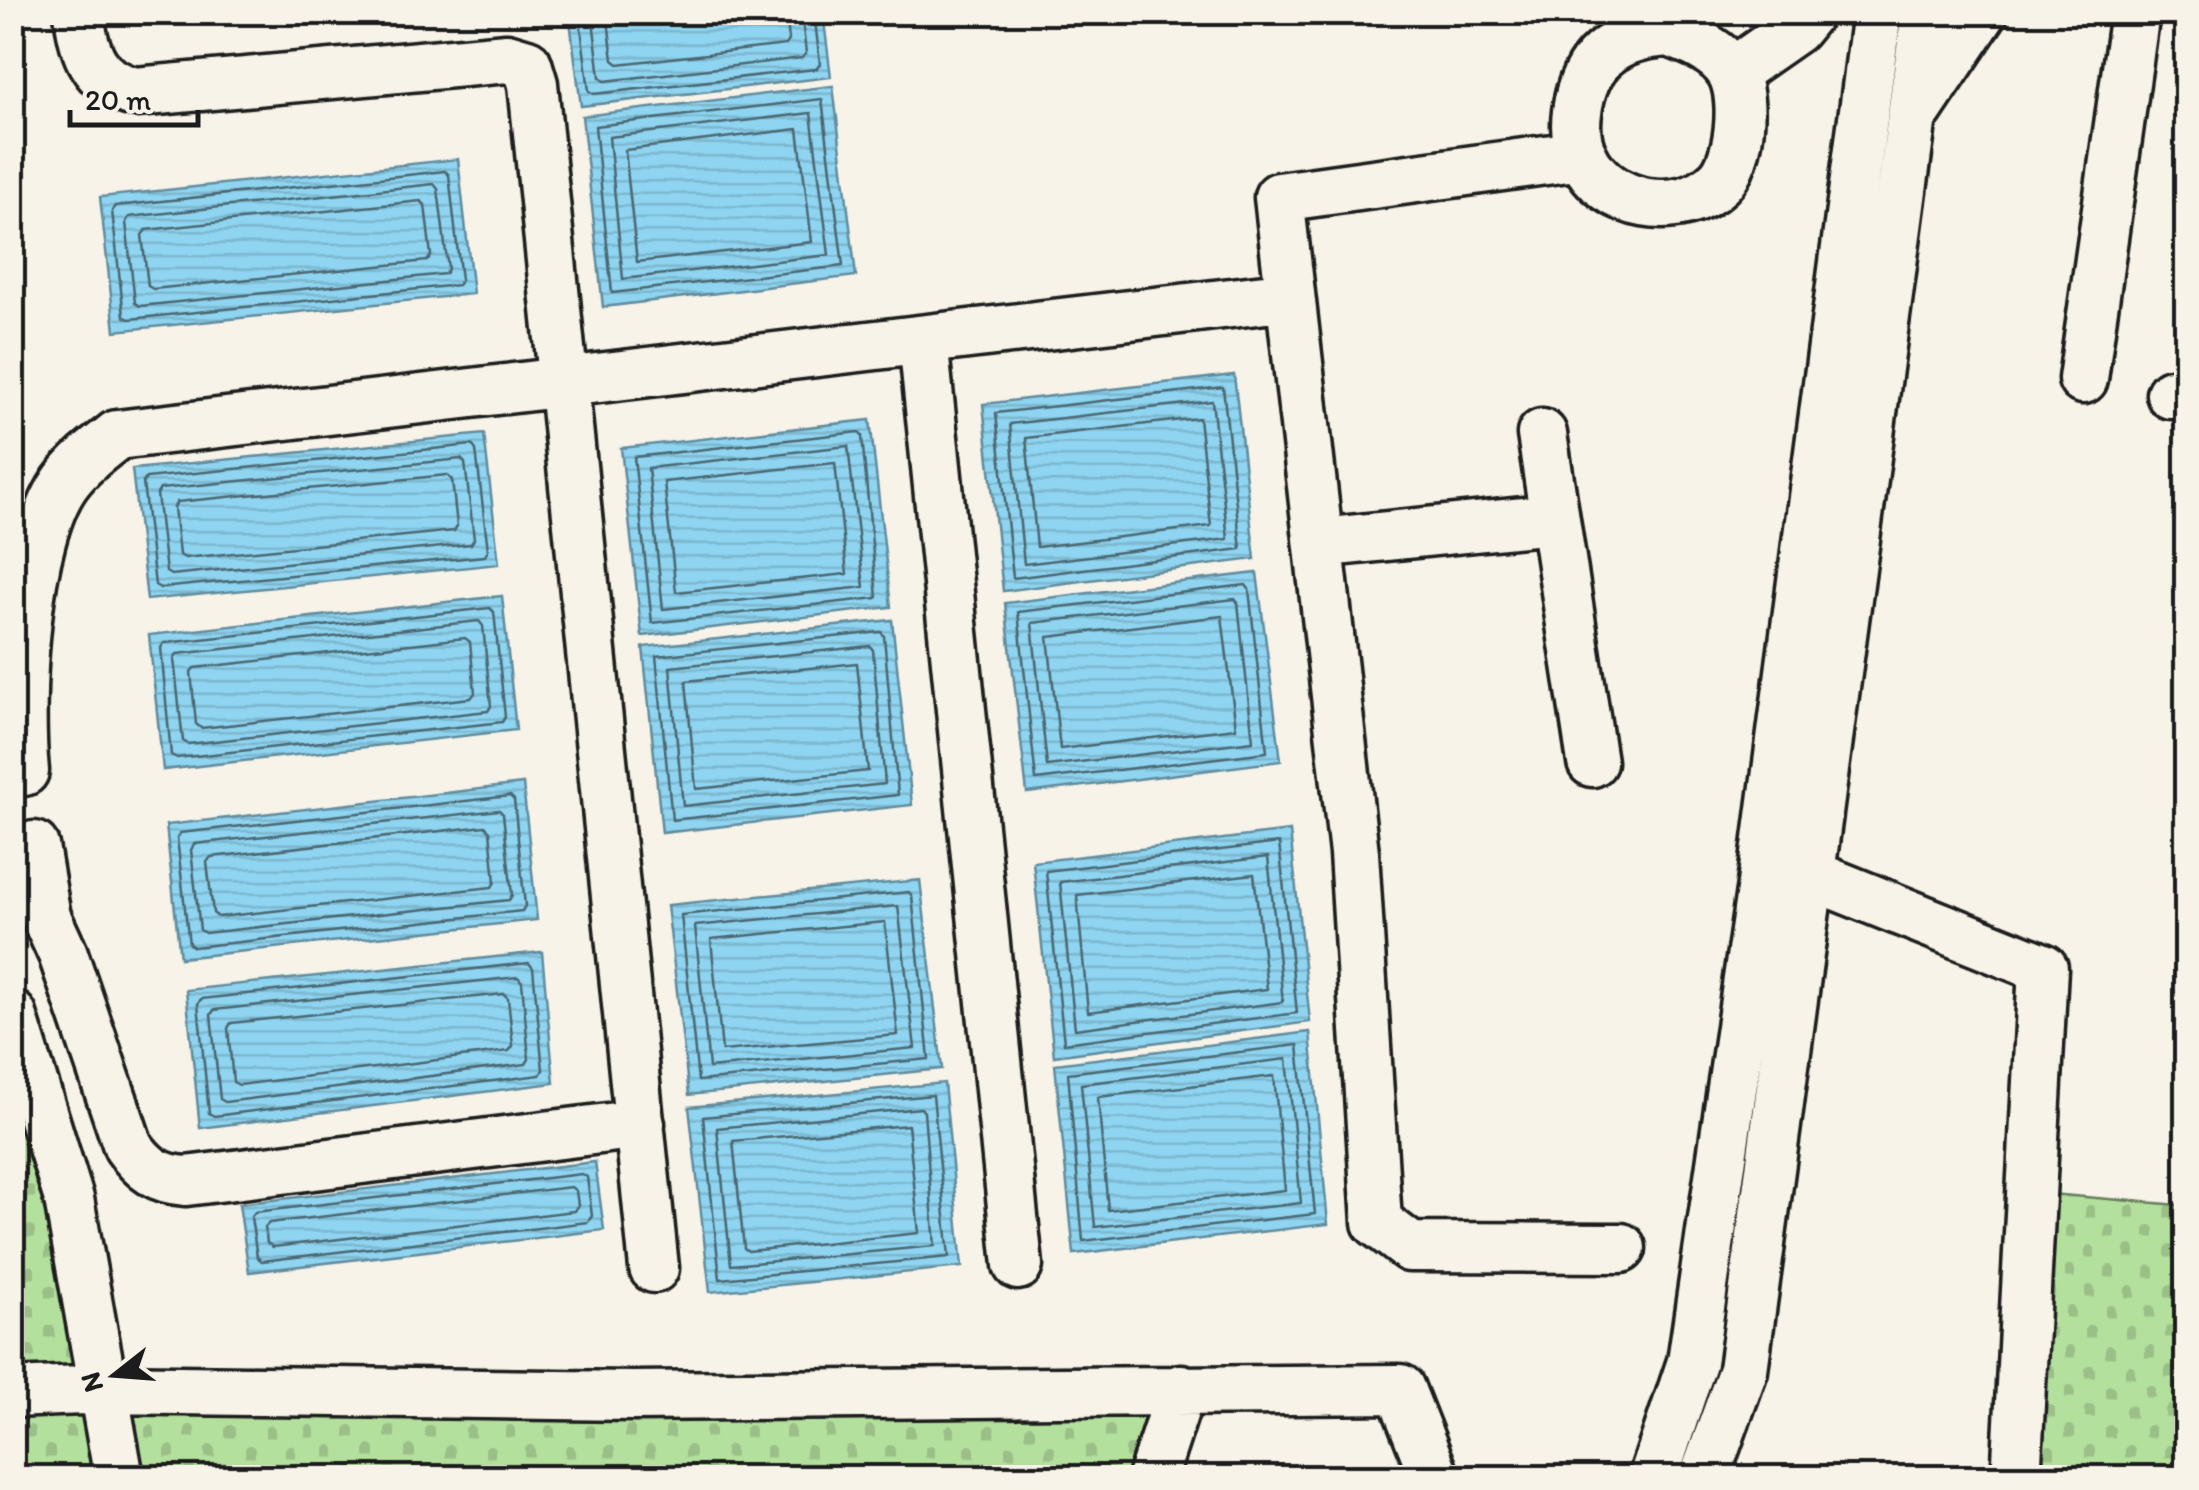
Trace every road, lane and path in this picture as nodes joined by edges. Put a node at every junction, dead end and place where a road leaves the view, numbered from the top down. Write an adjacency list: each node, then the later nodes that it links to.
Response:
1 (79, 12): 13 (street)
2 (1808, 12): 7 (street)
3 (1877, 12): 20 (street)
4 (1926, 12): 8 (street)
5 (1984, 12): 8 (street)
6 (2135, 12): 12 (street)
7 (1732, 73): 9 (street); 9 (street)
8 (1910, 120): 21 (street)
9 (1582, 155): 10 (street)
10 (1290, 296): 11 (street); 16 (street)
11 (923, 340): 13 (street); 25 (street)
12 (2084, 380)
13 (566, 382): 18 (street); 23 (street)
14 (1542, 434): 15 (street)
15 (1553, 519): 16 (street); 17 (street)
16 (1319, 543): 24 (street)
17 (1592, 762)
18 (24, 770)
19 (34, 846): 23 (street)
20 (1764, 870): 21 (street); 33 (street)
21 (1811, 876): 34 (street); 35 (street)
22 (12, 1015): 27 (street)
23 (640, 1124): 26 (street)
24 (1621, 1248)
25 (1018, 1264)
26 (654, 1268)
27 (106, 1389): 28 (street); 29 (street); 30 (street)
28 (1181, 1390): 31 (street); 32 (street)
29 (12, 1394)
30 (120, 1478)
31 (1152, 1478)
32 (1436, 1478)
33 (1653, 1478)
34 (1704, 1478)
35 (2019, 1478)

